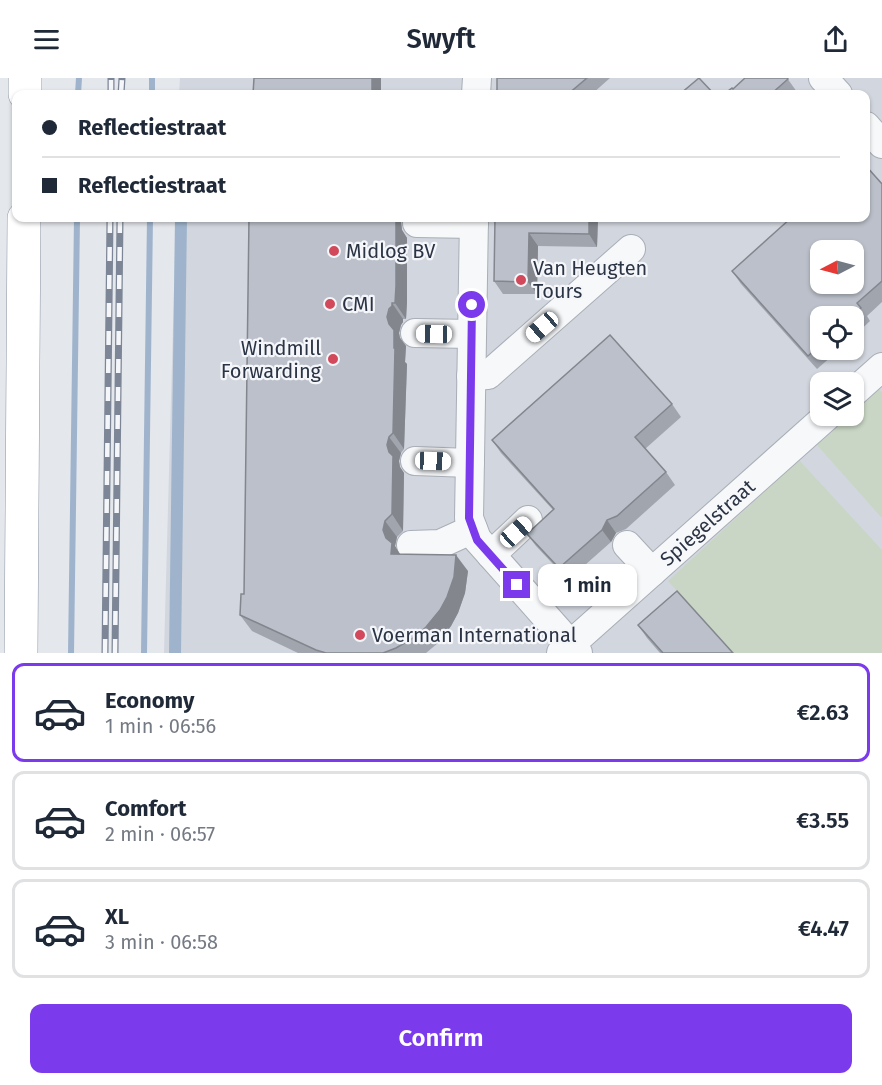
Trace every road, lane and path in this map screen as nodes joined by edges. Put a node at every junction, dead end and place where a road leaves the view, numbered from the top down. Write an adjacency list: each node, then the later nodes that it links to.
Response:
1 (823, 78): 2 (street)
2 (834, 90)
3 (24, 222): 23 (highway)
4 (446, 222): 6 (street)
5 (474, 222): 9 (street)
6 (417, 223)
7 (632, 249): 11 (street)
8 (415, 333): 9 (street)
9 (472, 334): 11 (street)
10 (882, 367): 12 (street)
11 (471, 376): 15 (street)
12 (864, 383)
13 (816, 426): 21 (street, Spiegelstraat)
14 (415, 461): 15 (street)
15 (470, 463): 17 (street)
16 (528, 520): 20 (street)
17 (473, 529): 18 (street); 20 (street)
18 (411, 545)
19 (627, 545): 21 (street)
20 (491, 555): 22 (street)
21 (652, 572): 22 (street, Spiegelstraat)
22 (570, 650)
23 (21, 653)

